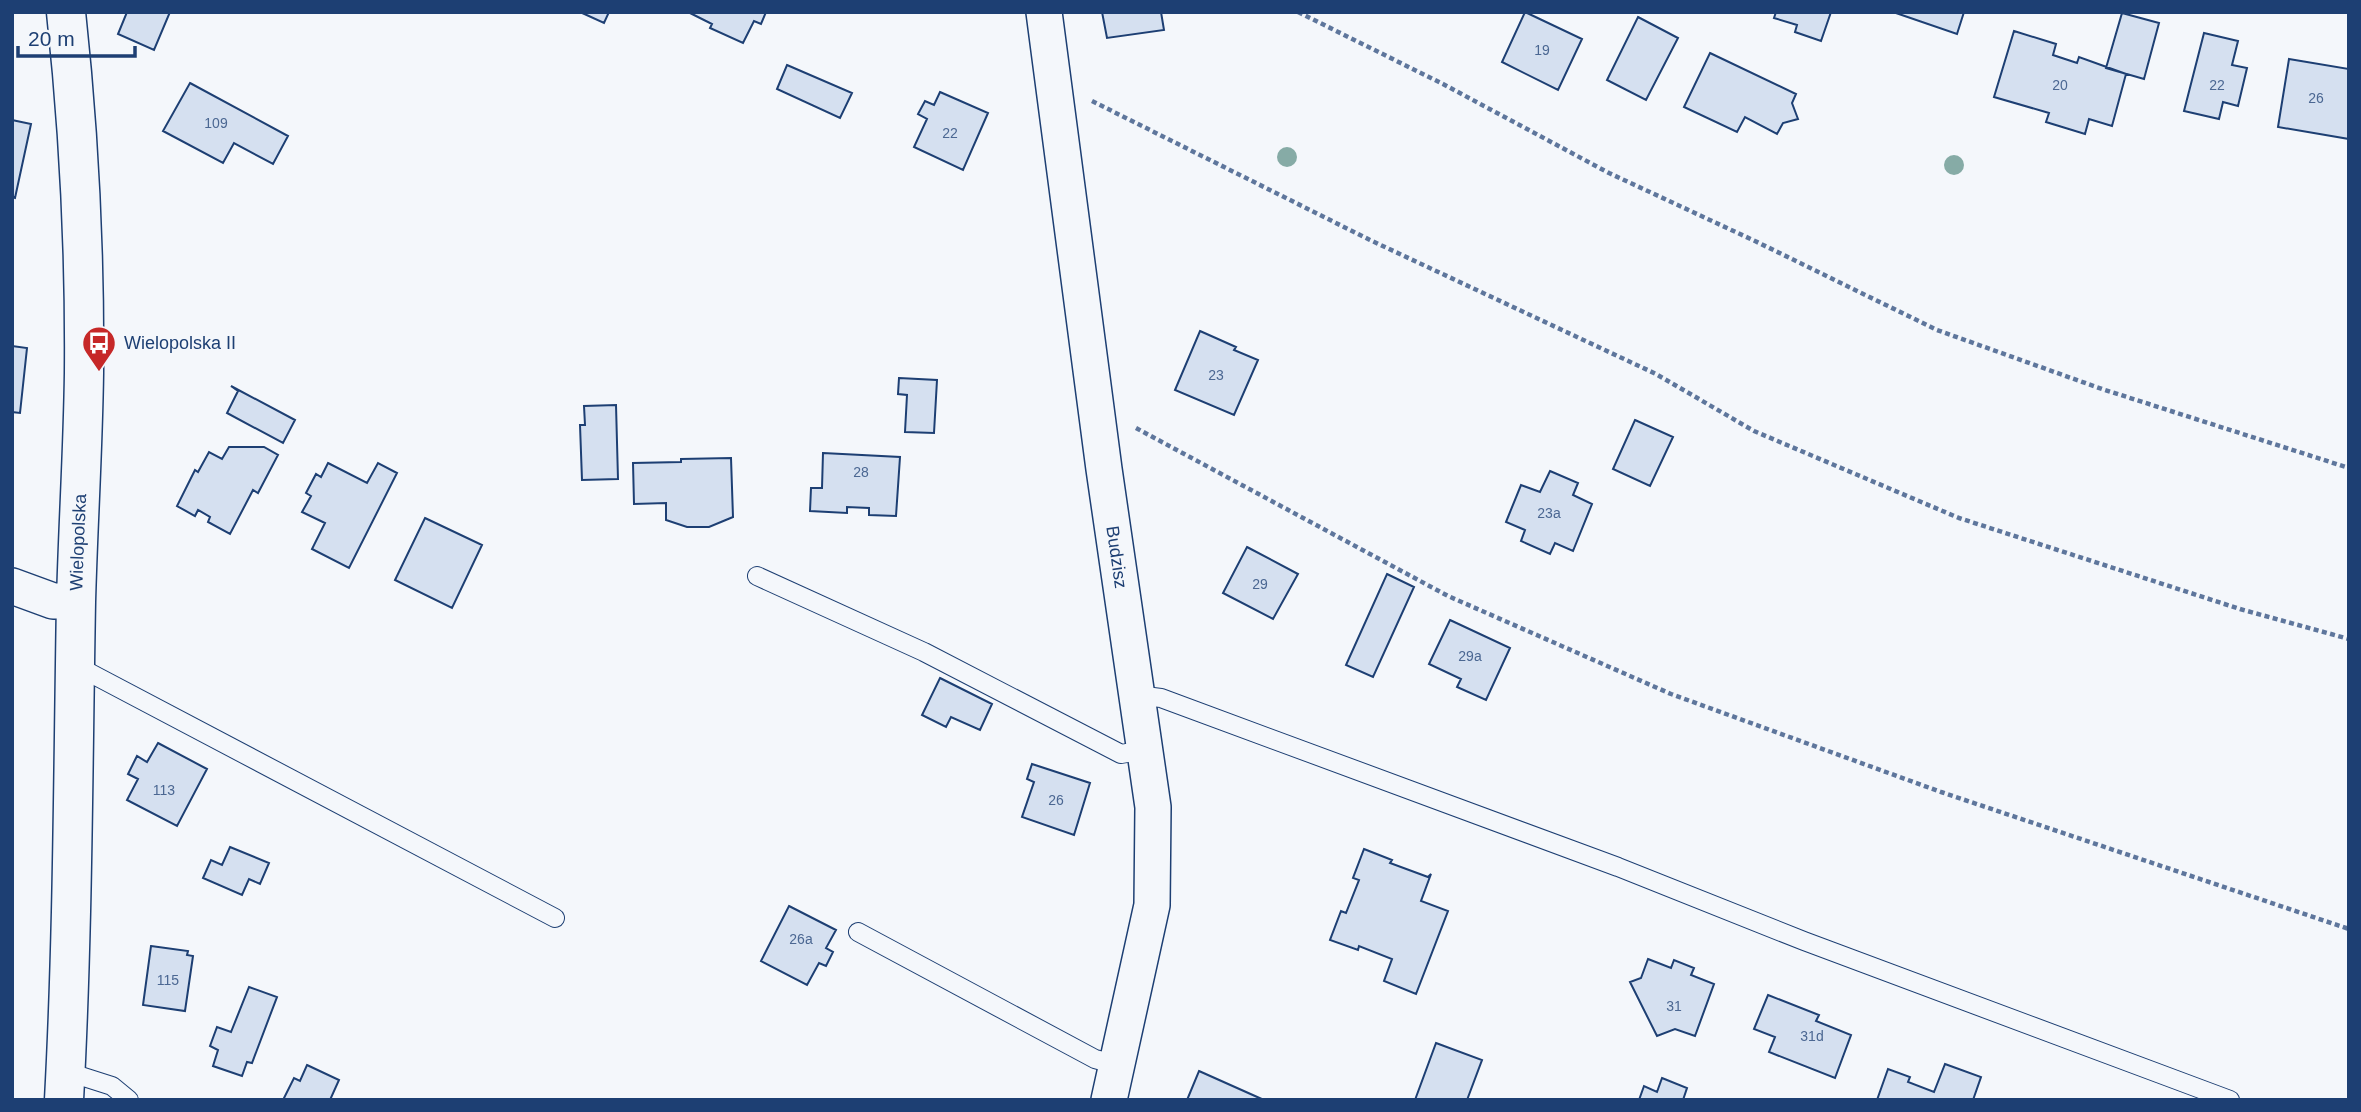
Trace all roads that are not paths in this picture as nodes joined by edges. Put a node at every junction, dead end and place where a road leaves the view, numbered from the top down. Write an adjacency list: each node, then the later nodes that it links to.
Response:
1 (66, 12): 5 (street, Wielopolska)
2 (1044, 12): 7 (street, Budzisz)
3 (757, 576): 8 (lane)
4 (12, 586): 5 (street)
5 (76, 601): 6 (street, Wielopolska)
6 (75, 665): 9 (lane); 12 (street, Wielopolska)
7 (1137, 695): 8 (street, Budzisz); 15 (lane)
8 (1145, 750): 11 (street, Budzisz)
9 (555, 918)
10 (858, 932): 11 (lane)
11 (1117, 1065): 14 (street, Budzisz)
12 (64, 1085): 13 (lane, Wielopolska)
13 (129, 1100)
14 (1109, 1100)
15 (2230, 1100)

